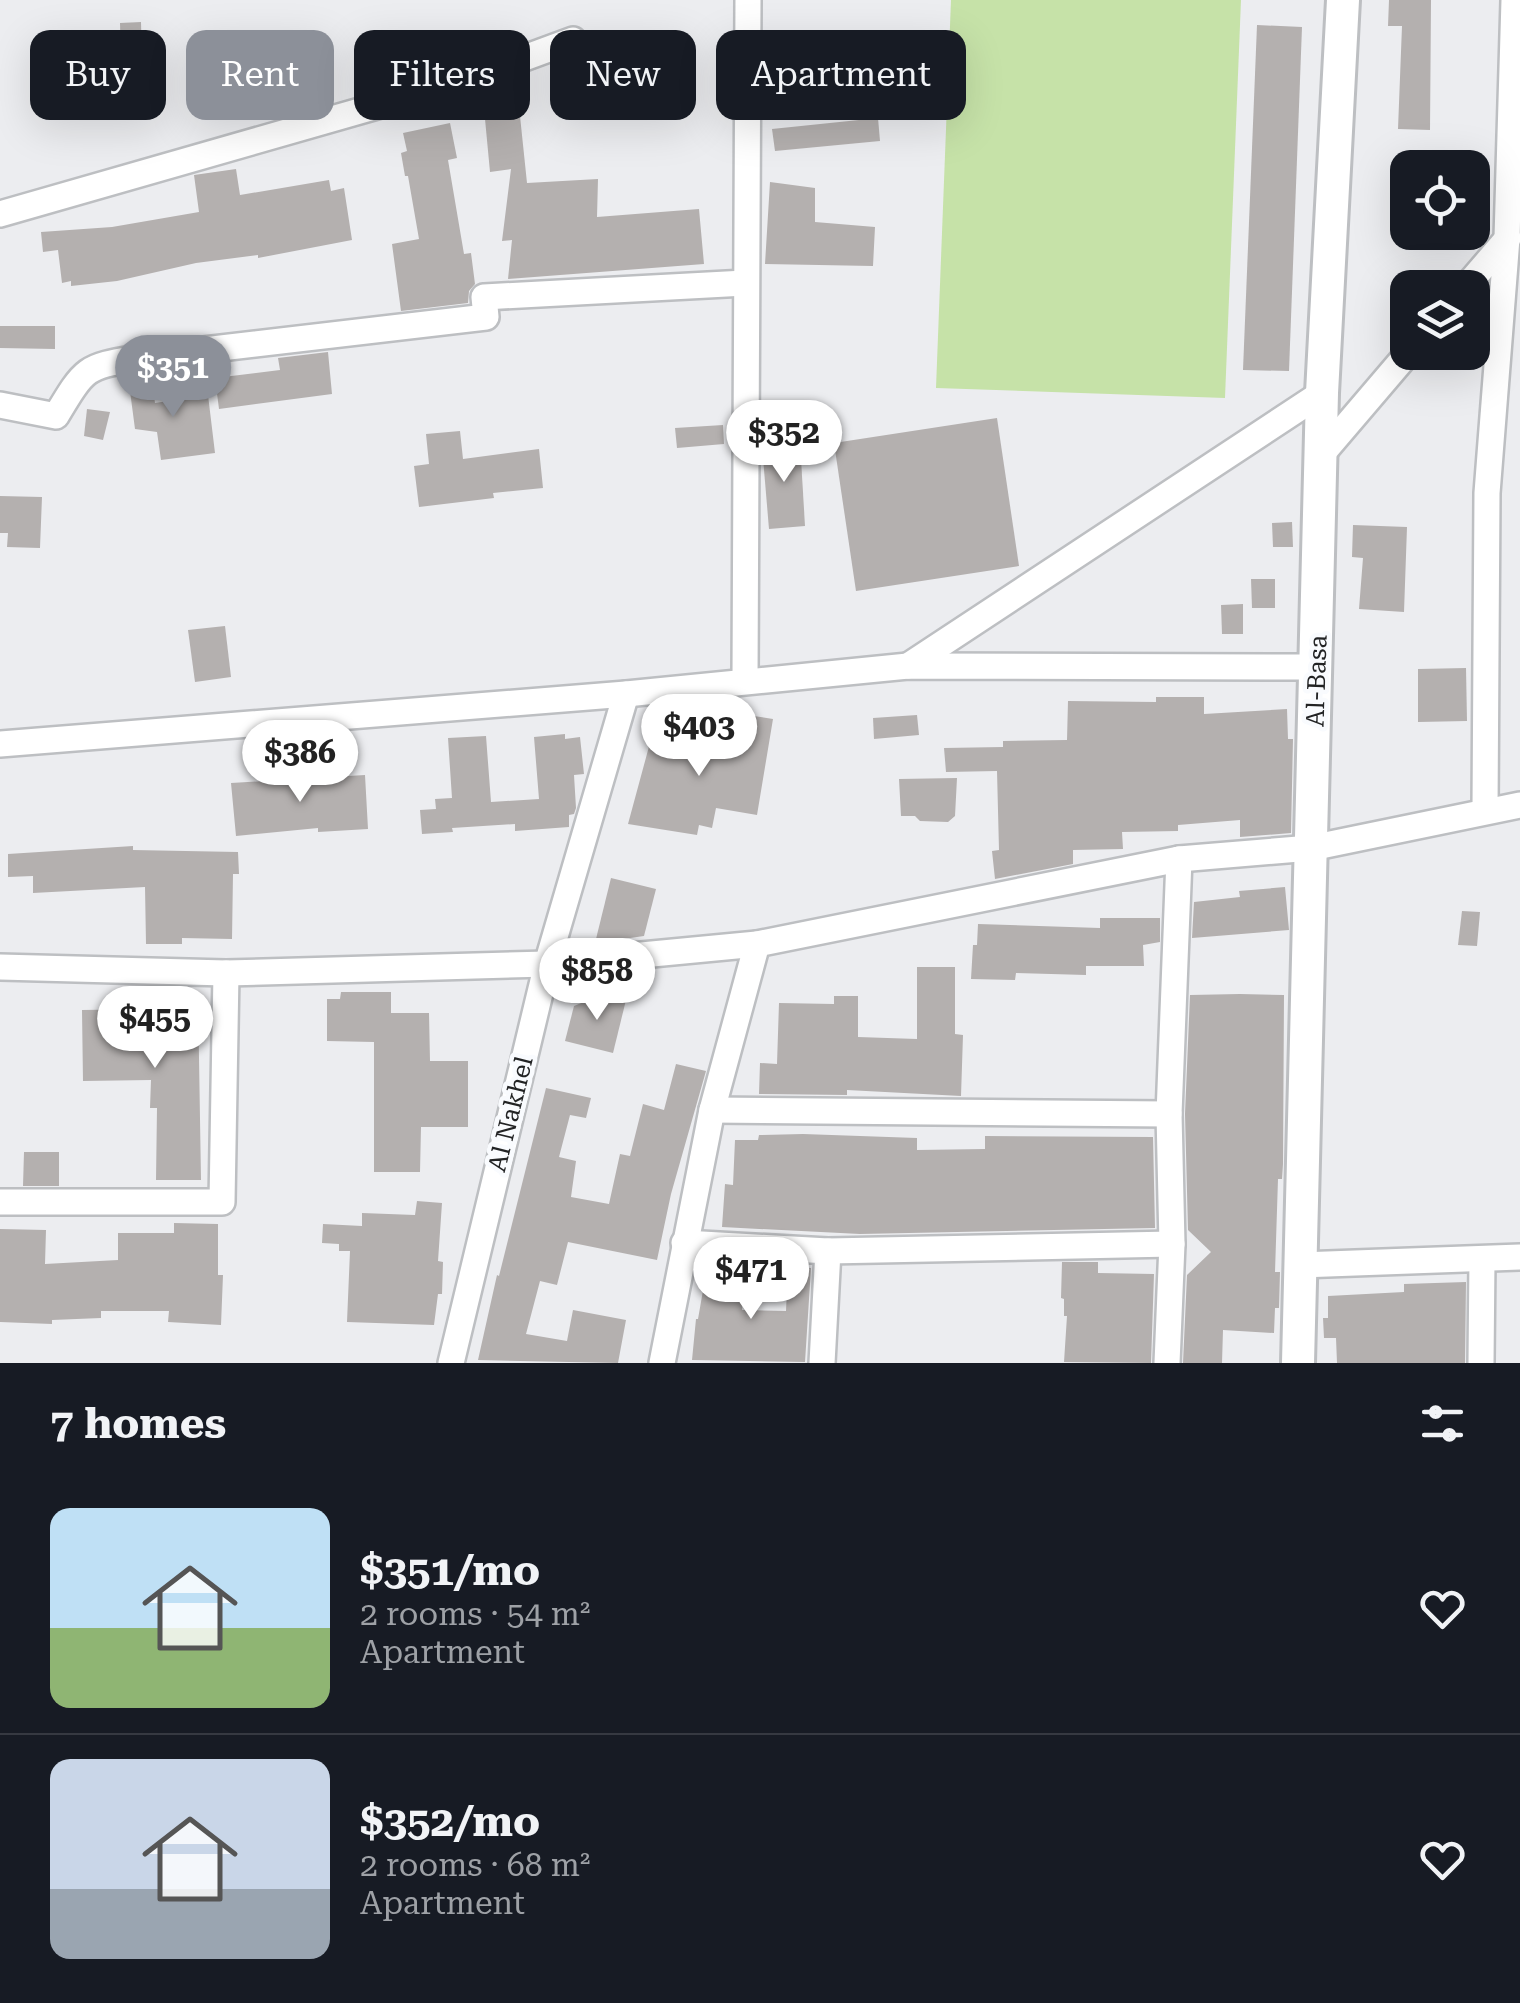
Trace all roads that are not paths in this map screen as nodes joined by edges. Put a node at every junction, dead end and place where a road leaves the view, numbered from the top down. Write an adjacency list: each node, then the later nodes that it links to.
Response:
1 (748, 0): 8 (street)
2 (1343, 0): 10 (street, Al-Basa)
3 (1514, 0): 6 (street)
4 (550, 49): 5 (street)
5 (0, 214)
6 (1514, 233): 7 (street); 19 (street)
7 (1481, 270)
8 (744, 283): 11 (street); 15 (street)
9 (1394, 370): 12 (street)
10 (1322, 394): 12 (street, Al-Basa); 13 (street)
11 (0, 405)
12 (1322, 454): 14 (street, Al-Basa)
13 (908, 666): 14 (street); 15 (street)
14 (1316, 668): 20 (street, Al-Basa)
15 (744, 680): 16 (street)
16 (626, 694): 17 (street); 23 (street, Al Nakhel)
17 (0, 744)
18 (1520, 805): 19 (street)
19 (1485, 810): 20 (street)
20 (1311, 848): 21 (street); 34 (street, Al-Basa)
21 (1179, 859): 22 (street); 27 (street)
22 (757, 944): 23 (street); 26 (street)
23 (546, 964): 25 (street); 35 (street, Al Nakhel)
24 (0, 967): 25 (street)
25 (226, 972): 28 (street)
26 (712, 1110): 27 (street); 29 (street)
27 (1169, 1114): 30 (street)
28 (0, 1202)
29 (684, 1242): 31 (street); 36 (street)
30 (1172, 1244): 31 (street); 38 (street)
31 (828, 1251): 37 (street)
32 (1520, 1257): 33 (street)
33 (1482, 1259): 34 (street); 40 (street)
34 (1300, 1265): 39 (street, Al-Basa)
35 (451, 1363)
36 (662, 1363)
37 (822, 1363)
38 (1167, 1363)
39 (1298, 1363)
40 (1482, 1363)

